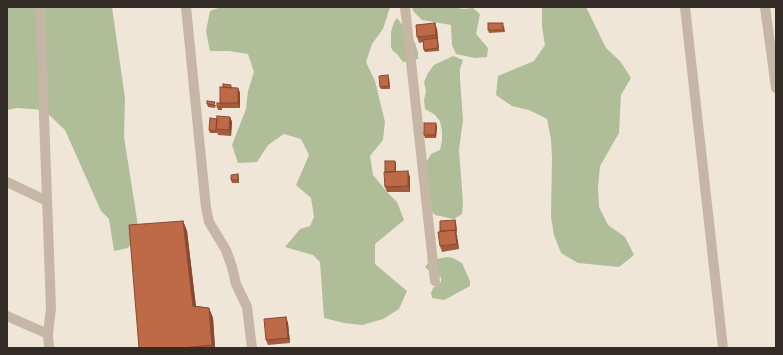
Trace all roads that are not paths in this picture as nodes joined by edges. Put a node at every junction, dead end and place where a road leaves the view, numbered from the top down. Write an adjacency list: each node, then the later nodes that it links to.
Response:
1 (40, 7): 8 (street)
2 (186, 7): 13 (street)
3 (405, 7): 9 (street)
4 (685, 7): 14 (street)
5 (765, 7): 6 (street)
6 (776, 88)
7 (7, 182): 8 (street)
8 (47, 200): 11 (street)
9 (435, 281)
10 (7, 316): 11 (street)
11 (48, 334): 12 (street)
12 (49, 348)
13 (252, 348)
14 (723, 348)

